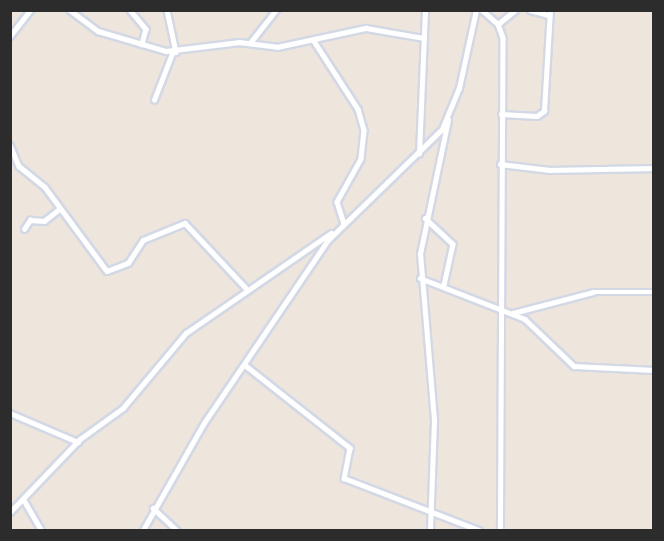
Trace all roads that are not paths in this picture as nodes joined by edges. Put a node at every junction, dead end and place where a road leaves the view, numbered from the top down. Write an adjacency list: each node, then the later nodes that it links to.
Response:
1 (30, 10): 13 (street)
2 (70, 10): 16 (street)
3 (130, 10): 16 (street)
4 (166, 10): 18 (street)
5 (276, 10): 17 (street)
6 (425, 10): 14 (street)
7 (476, 10): 21 (street)
8 (482, 10): 12 (street)
9 (515, 10): 12 (street)
10 (530, 10): 11 (street)
11 (549, 13): 20 (street)
12 (498, 24): 20 (street)
13 (10, 36)
14 (424, 38): 15 (street); 23 (street)
15 (314, 41): 17 (street); 28 (street)
16 (142, 44): 18 (street)
17 (250, 44): 18 (street)
18 (175, 52): 19 (street)
19 (154, 100)
20 (501, 114): 24 (street)
21 (448, 117): 23 (street); 27 (street)
22 (10, 145): 26 (street)
23 (419, 154): 28 (street)
24 (500, 164): 25 (street); 35 (street)
25 (654, 168)
26 (58, 210): 29 (street); 33 (street)
27 (425, 218): 31 (street); 32 (street)
28 (344, 224): 30 (street)
29 (24, 229)
30 (334, 232): 33 (street); 37 (street)
31 (420, 278): 32 (street); 44 (street)
32 (444, 285): 35 (street)
33 (246, 288): 40 (street)
34 (654, 292): 36 (street)
35 (501, 307): 36 (street); 50 (street)
36 (513, 313): 38 (street)
37 (245, 365): 42 (street); 44 (street)
38 (654, 370)
39 (10, 412): 40 (street)
40 (78, 441): 41 (street)
41 (24, 500): 43 (street); 45 (street)
42 (153, 508): 46 (street); 47 (street)
43 (10, 512)
44 (432, 512): 48 (street); 49 (street)
45 (40, 531)
46 (143, 531)
47 (177, 531)
48 (430, 531)
49 (479, 531)
50 (500, 531)

